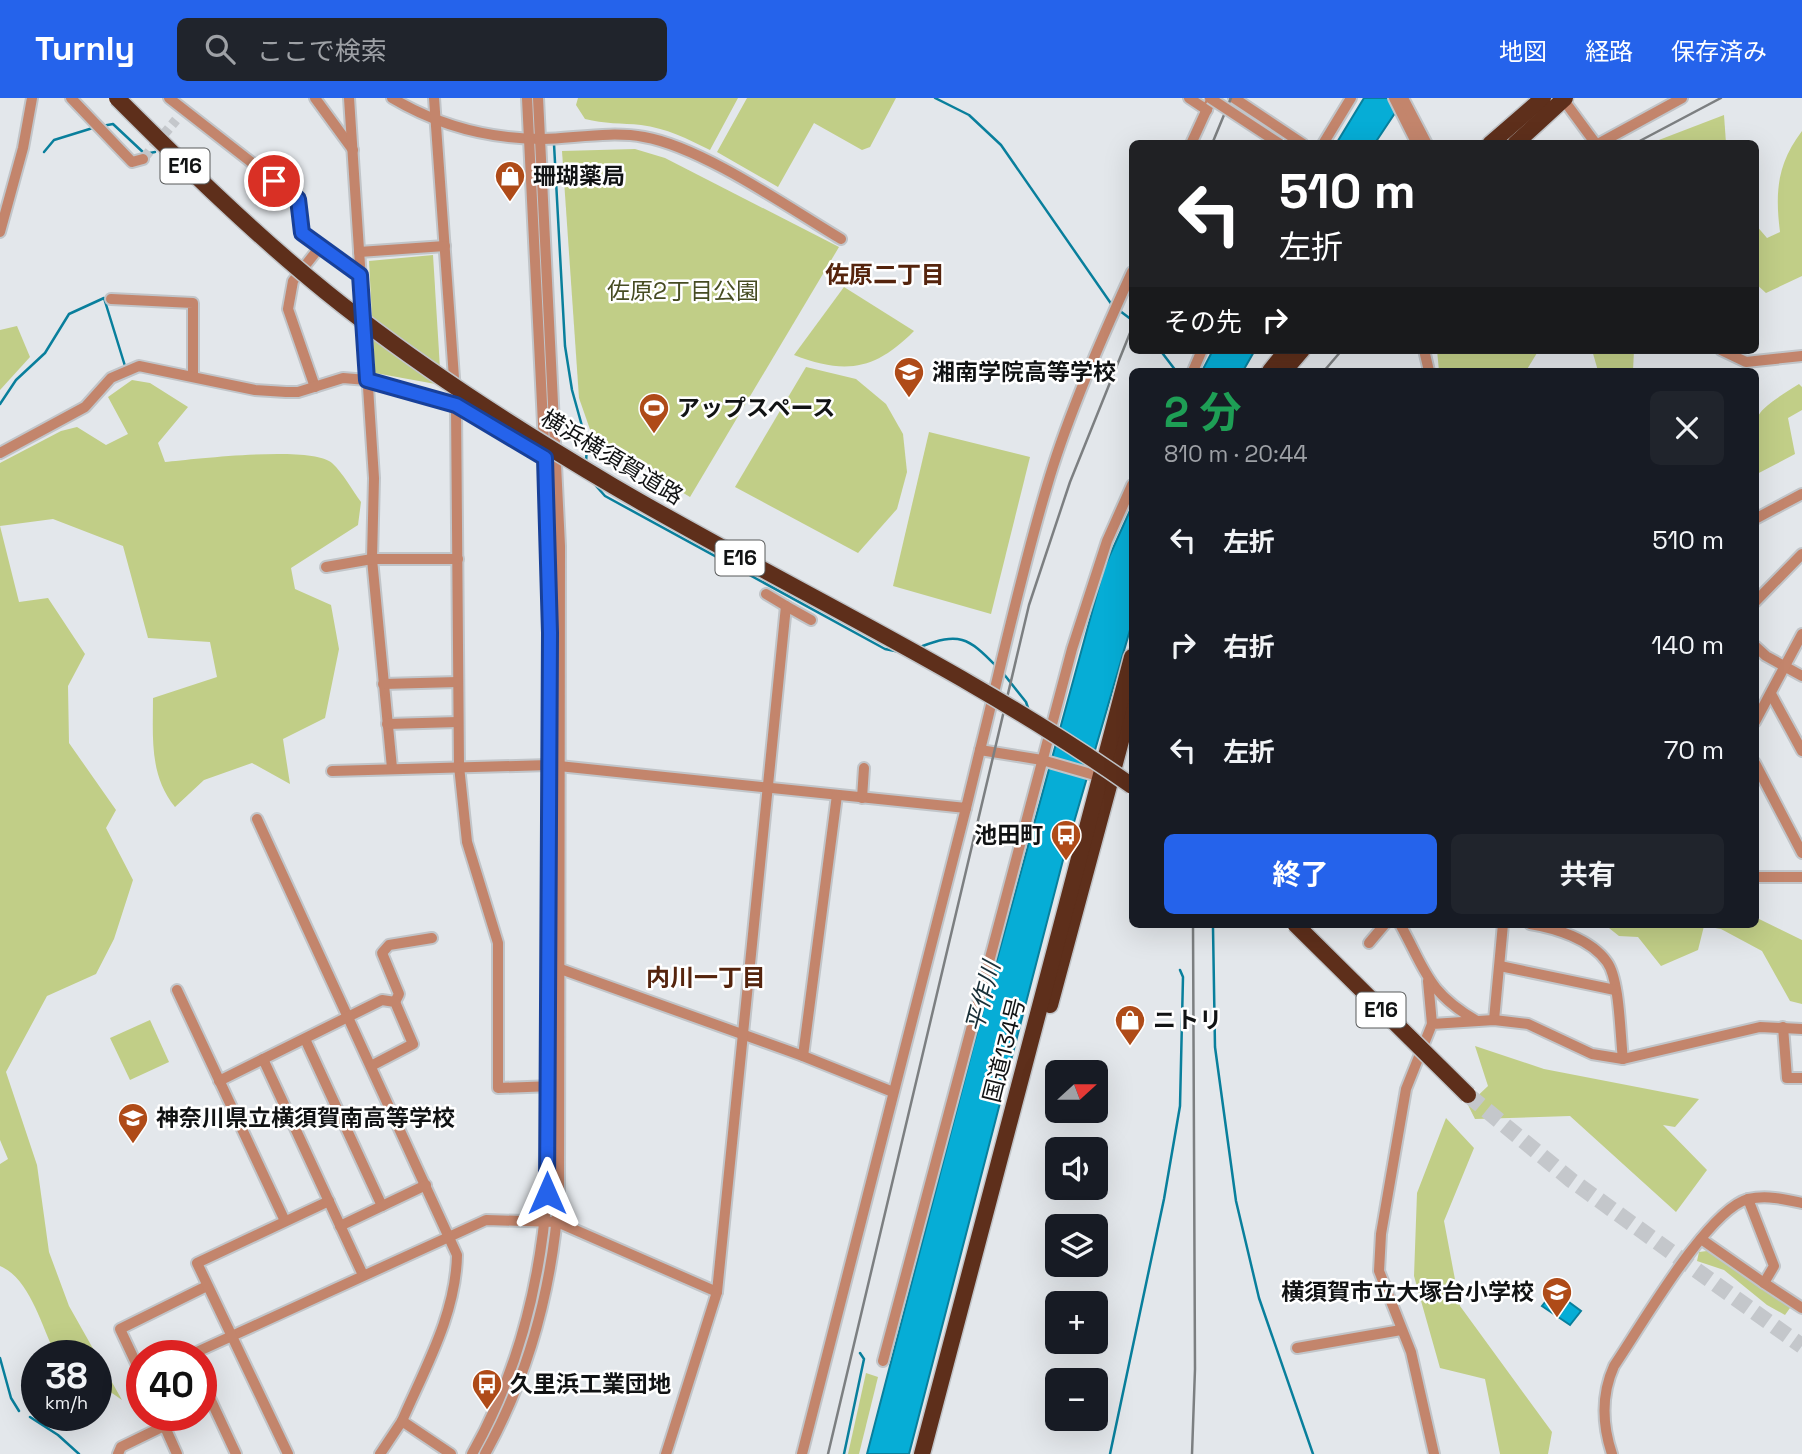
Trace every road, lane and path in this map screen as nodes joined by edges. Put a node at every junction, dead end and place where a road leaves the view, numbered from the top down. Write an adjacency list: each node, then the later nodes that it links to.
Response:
1 (32, 98): 42 (street)
2 (72, 98): 40 (street)
3 (117, 98): 97 (highway, 横浜横須賀道路 / E16, bridge)
4 (125, 98): 95 (highway, 横浜横須賀道路 / E16, bridge)
5 (169, 98): 22 (street)
6 (315, 98): 39 (street)
7 (349, 98): 39 (street)
8 (392, 98): 24 (street)
9 (434, 98): 24 (street)
10 (527, 98): 26 (street)
11 (538, 98): 26 (street)
12 (1189, 98): 21 (street)
13 (1211, 98): 21 (street); 28 (street, bridge)
14 (1234, 98): 29 (street)
15 (1351, 98): 30 (street)
16 (1394, 98): 20 (street)
17 (1543, 98): 34 (highway)
18 (1564, 98): 25 (highway); 37 (street)
19 (1682, 98): 38 (street)
20 (1406, 105): 31 (street); 32 (street); 33 (street)
21 (1207, 110): 27 (street)
22 (183, 111): 23 (street); 46 (street)
23 (176, 120)
24 (436, 121): 26 (street); 45 (street)
25 (1530, 129): 35 (highway); 36 (highway)
26 (534, 138): 44 (street); 62 (street)
27 (1193, 140)
28 (1274, 140)
29 (1297, 140)
30 (1325, 140)
31 (1416, 140)
32 (1425, 140)
33 (1432, 140)
34 (1495, 140)
35 (1512, 140)
36 (1518, 140)
37 (1594, 140)
38 (1604, 140)
39 (353, 150): 47 (street)
40 (143, 159)
41 (0, 187): 42 (street)
42 (12, 191): 43 (street)
43 (0, 232)
44 (841, 239)
45 (445, 246): 47 (street); 60 (street)
46 (319, 248): 48 (street); 59 (street)
47 (359, 252): 48 (street)
48 (360, 275): 58 (street)
49 (1129, 279): 86 (street)
50 (111, 299): 57 (street)
51 (1284, 354): 55 (highway)
52 (1299, 354): 56 (highway)
53 (1729, 354): 54 (street)
54 (1802, 356)
55 (1272, 368)
56 (1287, 368)
57 (193, 376): 59 (street); 61 (street)
58 (367, 380): 59 (street); 60 (street); 67 (street)
59 (316, 387)
60 (456, 405): 62 (street); 68 (street)
61 (0, 453)
62 (551, 458): 90 (street)
63 (1129, 492): 88 (street)
64 (1802, 494): 65 (street)
65 (1759, 517)
66 (1802, 554): 71 (street)
67 (372, 559): 68 (street); 69 (street); 80 (street)
68 (458, 559): 79 (street)
69 (326, 567)
70 (766, 594): 72 (street)
71 (1759, 599)
72 (786, 606): 73 (street); 98 (street)
73 (811, 620)
74 (1802, 634): 76 (street)
75 (1759, 649): 76 (street)
76 (1785, 666): 78 (street); 81 (street)
77 (1129, 669): 96 (highway, 国道134号)
78 (1802, 676)
79 (458, 682): 80 (street); 84 (street)
80 (383, 684): 85 (street)
81 (1771, 694): 83 (street); 87 (street)
82 (1129, 707): 96 (highway, 国道134号)
83 (1759, 715)
84 (458, 722): 85 (street); 89 (street)
85 (387, 724): 91 (street)
86 (980, 750): 88 (street); 101 (street)
87 (1802, 751)
88 (1045, 761): 96 (street); 156 (street)
89 (459, 766): 90 (street); 91 (street); 134 (street)
90 (555, 766): 98 (street); 115 (street)
91 (392, 768): 93 (street)
92 (864, 768): 100 (street)
93 (332, 771)
94 (1759, 771): 103 (street)
95 (1129, 776)
96 (1101, 777): 171 (highway, 国道134号); 172 (highway, 国道134号)
97 (1129, 784)
98 (767, 788): 99 (street); 126 (street)
99 (837, 795): 100 (street); 128 (street)
100 (862, 798): 101 (street)
101 (966, 808): 135 (street)
102 (257, 819): 120 (street)
103 (1802, 853)
104 (1759, 874): 105 (street)
105 (1802, 877)
106 (1299, 928): 107 (highway, E16, bridge)
107 (1308, 928)
108 (1382, 928): 113 (street)
109 (1402, 928): 116 (street)
110 (1503, 928): 114 (street)
111 (1555, 928): 118 (street)
112 (432, 938): 119 (street)
113 (1369, 943)
114 (1500, 966): 118 (street); 121 (street)
115 (554, 967): 126 (street); 134 (street)
116 (1428, 981): 122 (street); 123 (street)
117 (177, 990): 133 (street)
118 (1615, 990): 130 (street)
119 (395, 1002): 120 (street); 131 (street)
120 (348, 1017): 127 (street); 131 (street)
121 (1494, 1020): 122 (street); 130 (street)
122 (1477, 1021): 123 (street)
123 (1432, 1024): 151 (street)
124 (1783, 1027): 125 (street); 130 (street); 132 (street)
125 (1802, 1029)
126 (743, 1036): 128 (street); 149 (street)
127 (305, 1039): 129 (street); 140 (street)
128 (803, 1056): 135 (street)
129 (263, 1059): 133 (street); 138 (street)
130 (1623, 1059)
131 (371, 1066): 136 (street)
132 (1802, 1078)
133 (219, 1081): 141 (street)
134 (554, 1086): 142 (street)
135 (892, 1093): 170 (street)
136 (426, 1185): 140 (street); 144 (street)
137 (1748, 1199): 139 (street); 145 (street); 147 (street)
138 (328, 1201): 141 (street); 143 (street)
139 (1801, 1204)
140 (382, 1206): 143 (street)
141 (285, 1221): 148 (street)
142 (551, 1221): 144 (street); 149 (street); 167 (street); 168 (street)
143 (340, 1226): 146 (street)
144 (449, 1235): 146 (street); 158 (street)
145 (1701, 1239): 147 (street); 174 (street)
146 (363, 1275): 152 (street)
147 (1764, 1283): 150 (street)
148 (208, 1286): 152 (street); 153 (street)
149 (717, 1292): 169 (street)
150 (1802, 1308)
151 (1401, 1330): 155 (street); 173 (street)
152 (231, 1336): 154 (street); 164 (street)
153 (126, 1342)
154 (217, 1343)
155 (1297, 1348)
156 (883, 1360)
157 (217, 1413): 163 (street)
158 (402, 1422): 165 (street); 166 (street)
159 (146, 1431): 161 (street)
160 (167, 1431): 162 (street)
161 (118, 1454)
162 (177, 1454)
163 (236, 1454)
164 (288, 1454)
165 (380, 1454)
166 (451, 1454)
167 (472, 1454)
168 (485, 1454)
169 (666, 1454)
170 (802, 1454)
171 (922, 1454)
172 (933, 1454)
173 (1434, 1454)
174 (1612, 1454)

